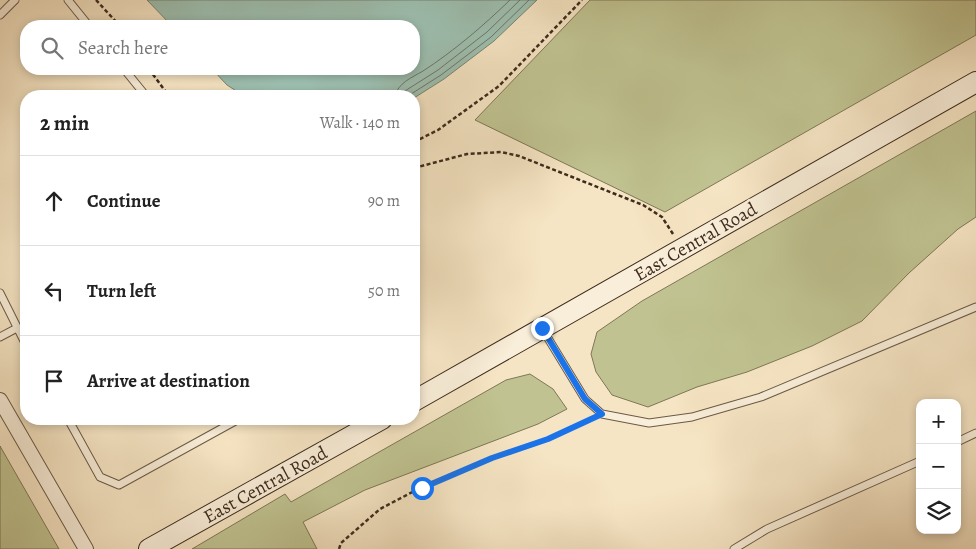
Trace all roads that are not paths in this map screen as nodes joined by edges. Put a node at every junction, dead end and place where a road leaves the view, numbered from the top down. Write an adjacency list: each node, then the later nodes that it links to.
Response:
1 (15, 0): 3 (lane)
2 (68, 0): 4 (lane)
3 (0, 15)
4 (85, 20)
5 (129, 75): 7 (lane)
6 (976, 82): 11 (main road, East Central Road)
7 (141, 90)
8 (0, 293): 10 (lane)
9 (976, 307): 11 (lane)
10 (17, 328): 12 (lane); 13 (lane)
11 (542, 328): 14 (main road, East Central Road)
12 (20, 334)
13 (0, 337)
14 (420, 397)
15 (0, 400): 22 (street)
16 (71, 425): 17 (lane)
17 (229, 425)
18 (371, 425): 23 (main road, East Central Road)
19 (976, 433): 20 (lane)
20 (961, 440)
21 (916, 463): 24 (lane)
22 (86, 549)
23 (149, 549)
24 (734, 549)

